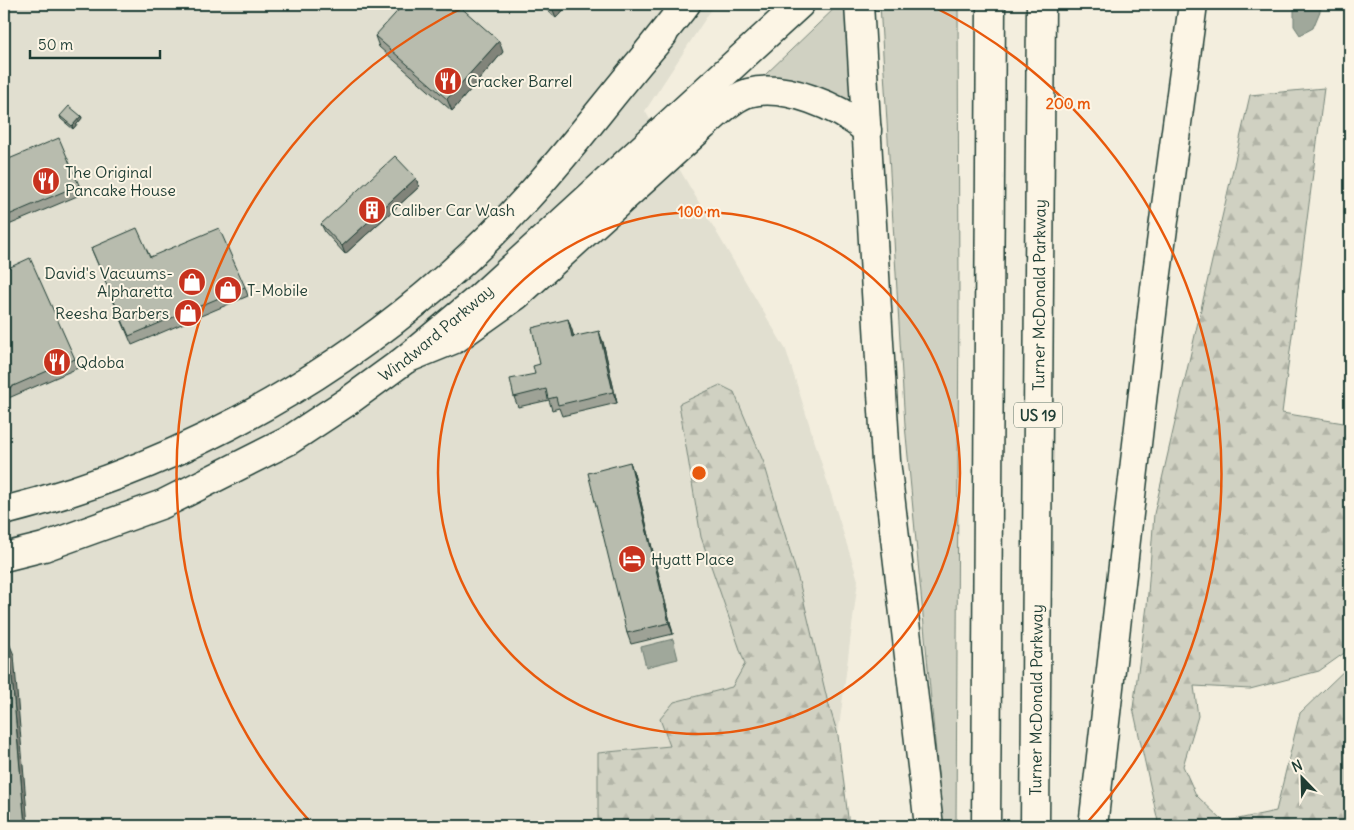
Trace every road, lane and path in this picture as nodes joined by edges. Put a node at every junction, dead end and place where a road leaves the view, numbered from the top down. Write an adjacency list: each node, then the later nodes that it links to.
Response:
1 (686, 4): 8 (main road)
2 (690, 4): 8 (main road)
3 (800, 4): 10 (main road, Windward Parkway)
4 (860, 4): 9 (main road)
5 (991, 4): 16 (main road)
6 (1041, 4): 17 (main road, Turner McDonald Parkway / US 19)
7 (1193, 4): 18 (main road)
8 (647, 53): 11 (main road)
9 (866, 130): 10 (main road); 15 (main road)
10 (406, 359): 12 (main road, Windward Parkway)
11 (324, 369): 12 (main road); 13 (main road)
12 (346, 402): 14 (main road, Windward Parkway)
13 (4, 511)
14 (4, 557)
15 (930, 826)
16 (986, 826)
17 (1036, 826)
18 (1093, 826)

